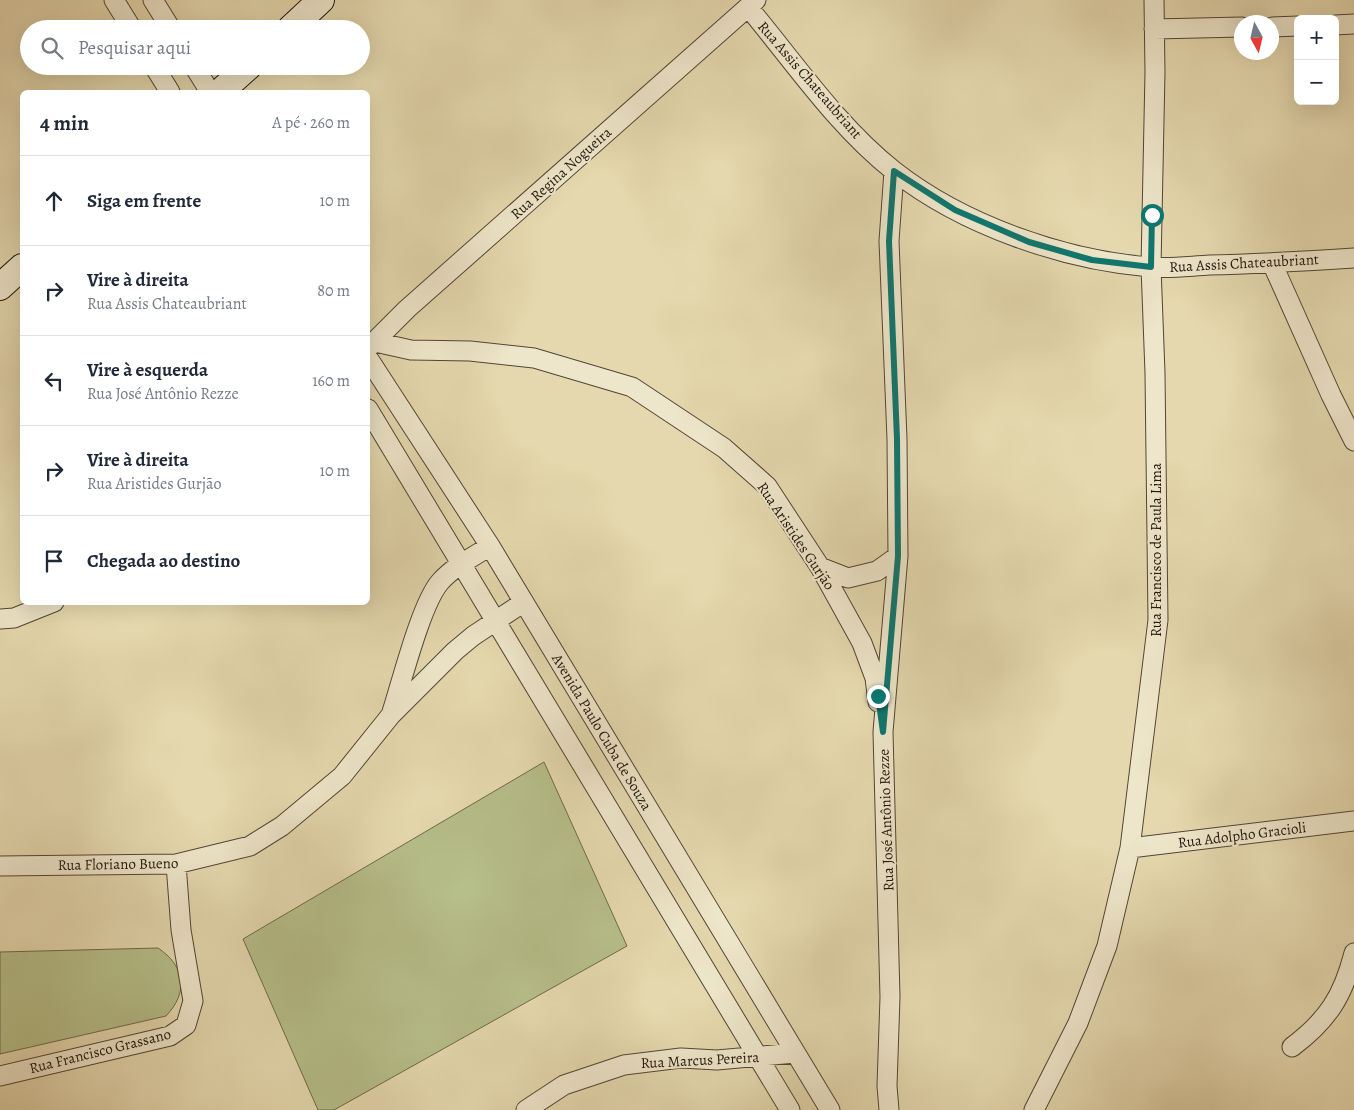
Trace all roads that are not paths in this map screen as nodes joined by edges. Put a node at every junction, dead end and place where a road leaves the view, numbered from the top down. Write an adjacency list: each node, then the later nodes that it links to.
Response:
1 (114, 0): 6 (street)
2 (153, 0): 7 (street)
3 (321, 0): 8 (street)
4 (1154, 0): 14 (street, Rua Francisco de Paula Lima)
5 (752, 4): 21 (street, Rua Assis Chateaubriant); 27 (street, Rua Regina Nogueira)
6 (126, 20)
7 (165, 20)
8 (300, 20)
9 (1354, 24): 10 (street)
10 (1339, 25)
11 (1294, 26): 13 (street)
12 (1234, 27): 14 (street)
13 (1279, 27)
14 (1154, 29): 24 (street, Rua Francisco de Paula Lima)
15 (160, 75): 18 (street)
16 (200, 75): 19 (street)
17 (239, 75): 20 (street)
18 (169, 90)
19 (209, 90)
20 (222, 90)
21 (894, 171): 24 (street, Rua Assis Chateaubriant); 31 (street, Rua José Antônio Rezze)
22 (1354, 258): 23 (street, Rua Assis Chateaubriant)
23 (1272, 263): 24 (street, Rua Assis Chateaubriant); 29 (street)
24 (1151, 267): 41 (street, Rua Francisco de Paula Lima)
25 (20, 269): 26 (street)
26 (0, 287)
27 (370, 349): 30 (street, Avenida Paulo Cuba de Souza); 33 (street, Rua Aristides Gurjão)
28 (370, 412): 32 (street)
29 (1353, 438)
30 (490, 546): 32 (street, Rua Floriano Bueno); 34 (street, Avenida Paulo Cuba de Souza)
31 (898, 556): 33 (street); 39 (street, Rua José Antônio Rezze)
32 (461, 564): 37 (street); 38 (street, Rua Floriano Bueno)
33 (820, 567): 39 (street, Rua Aristides Gurjão)
34 (524, 602): 37 (street, Rua Floriano Bueno); 46 (street, Avenida Paulo Cuba de Souza)
35 (46, 605): 36 (street)
36 (0, 619)
37 (496, 620): 38 (street, Rua Floriano Bueno); 47 (street)
38 (391, 715): 42 (street, Rua Floriano Bueno)
39 (883, 732): 52 (street, Rua José Antônio Rezze)
40 (1354, 821): 41 (street, Rua Adolpho Gracioli)
41 (1130, 848): 53 (street, Rua Francisco de Paula Lima)
42 (176, 864): 43 (street, Rua Floriano Bueno); 48 (street, Rua Francisco Grassano)
43 (0, 866)
44 (1354, 953): 45 (street)
45 (1292, 1047)
46 (795, 1053): 47 (street, Rua Marcus Pereira); 51 (street, Avenida Paulo Cuba de Souza)
47 (757, 1058): 49 (street, Rua Marcus Pereira); 50 (street)
48 (0, 1076)
49 (526, 1110)
50 (790, 1110)
51 (830, 1110)
52 (889, 1110)
53 (1034, 1110)

